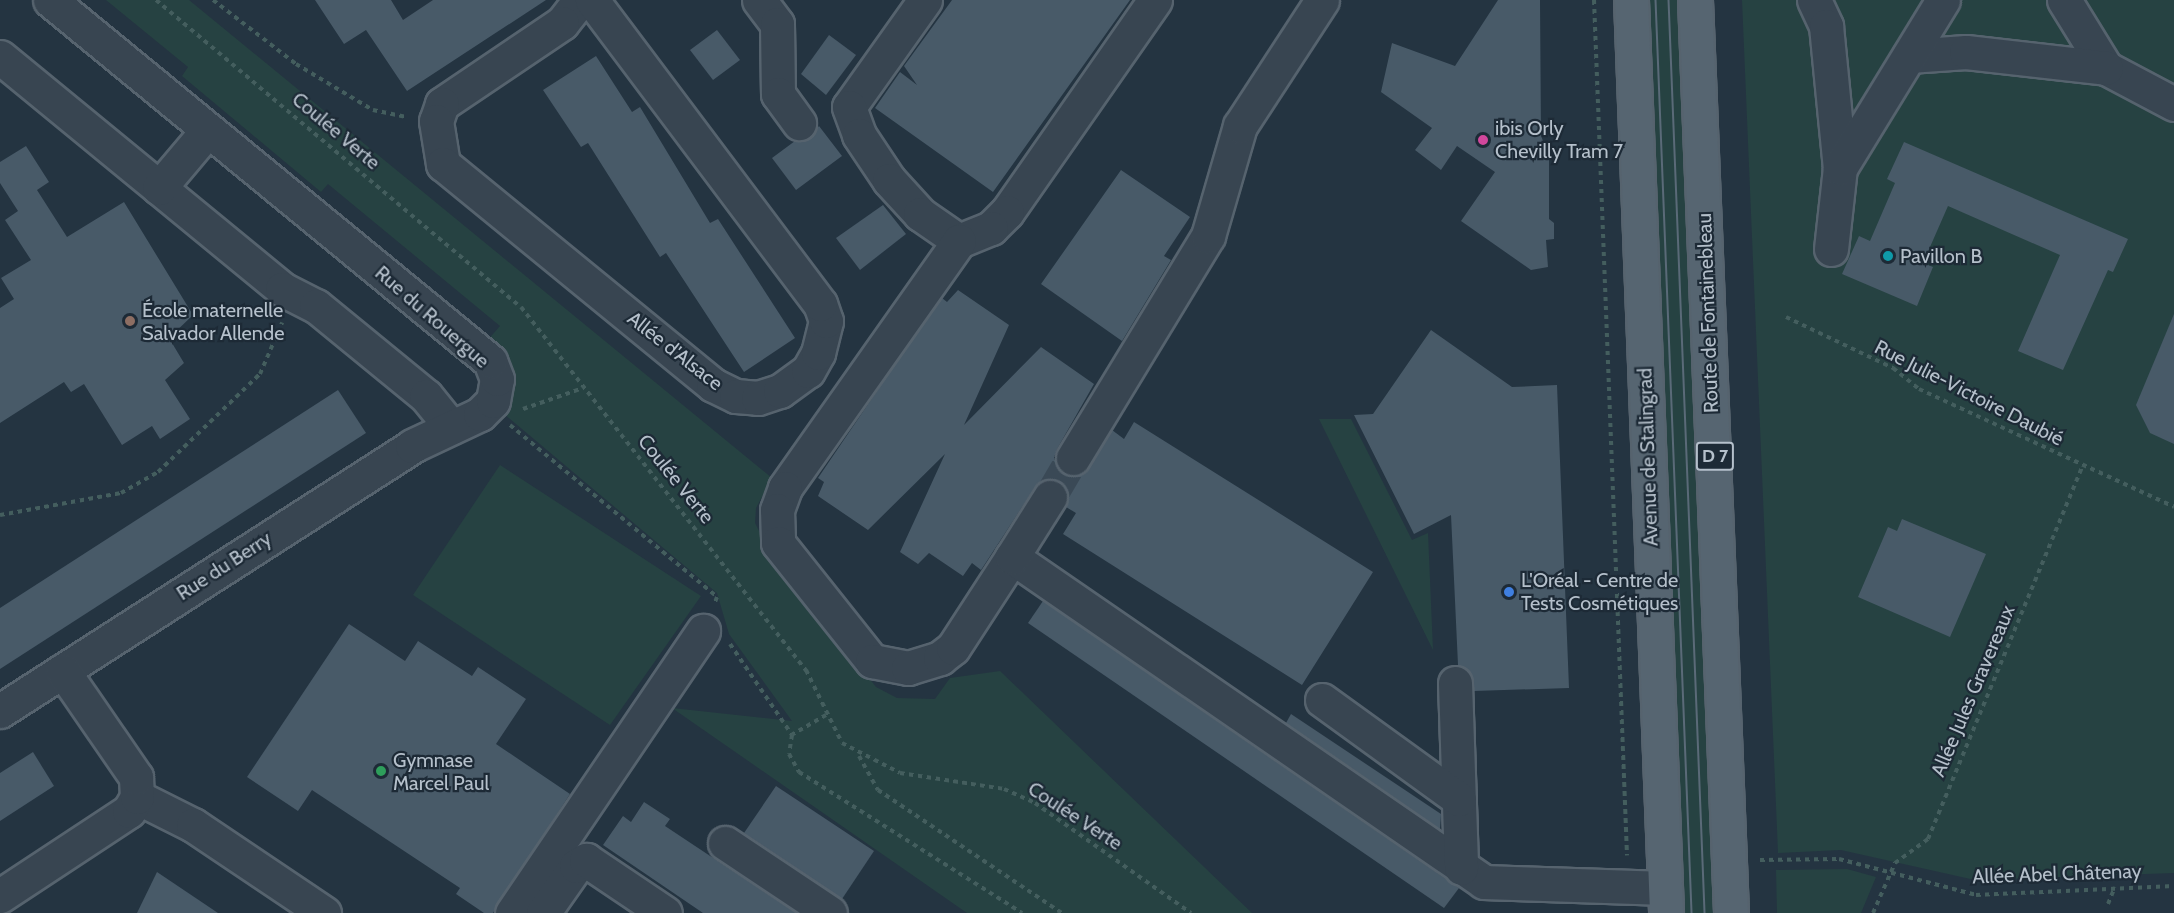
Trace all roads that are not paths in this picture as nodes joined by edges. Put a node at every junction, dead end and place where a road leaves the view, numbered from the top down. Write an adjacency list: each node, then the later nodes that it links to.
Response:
1 (50, 0): 18 (street, Rue du Rouergue)
2 (580, 0): 3 (street, Allée d'Alsace)
3 (592, 0)
4 (759, 0): 17 (street)
5 (925, 0): 21 (street)
6 (1155, 0): 21 (street)
7 (1322, 0): 24 (street)
8 (1631, 0): 37 (main road, Avenue de Stalingrad)
9 (1695, 0): 43 (main road, Route de Fontainebleau / D 7)
10 (1814, 0): 19 (street)
11 (1943, 0): 13 (street)
12 (2064, 0): 15 (street)
13 (1908, 56): 15 (street); 19 (street)
14 (0, 57): 20 (street)
15 (2106, 69): 16 (street)
16 (2174, 104)
17 (799, 123)
18 (208, 130): 20 (street); 23 (street, Rue du Rouergue)
19 (1840, 168): 22 (street)
20 (159, 188): 23 (street)
21 (958, 240): 26 (street)
22 (1831, 249)
23 (451, 427): 28 (street, Rue du Berry)
24 (1072, 458)
25 (1050, 497): 26 (street)
26 (1012, 557): 35 (street)
27 (715, 635): 39 (street)
28 (63, 671): 31 (street, Rue du Berry); 32 (street)
29 (1455, 683): 33 (street)
30 (1322, 700): 33 (street)
31 (0, 711)
32 (137, 797): 36 (street); 38 (street)
33 (1459, 798): 35 (street)
34 (725, 843): 42 (street)
35 (1461, 868): 37 (street)
36 (0, 896)
37 (1666, 900)
38 (324, 913)
39 (512, 913)
40 (543, 913): 41 (street)
41 (665, 913)
42 (830, 913)
43 (1731, 913)

